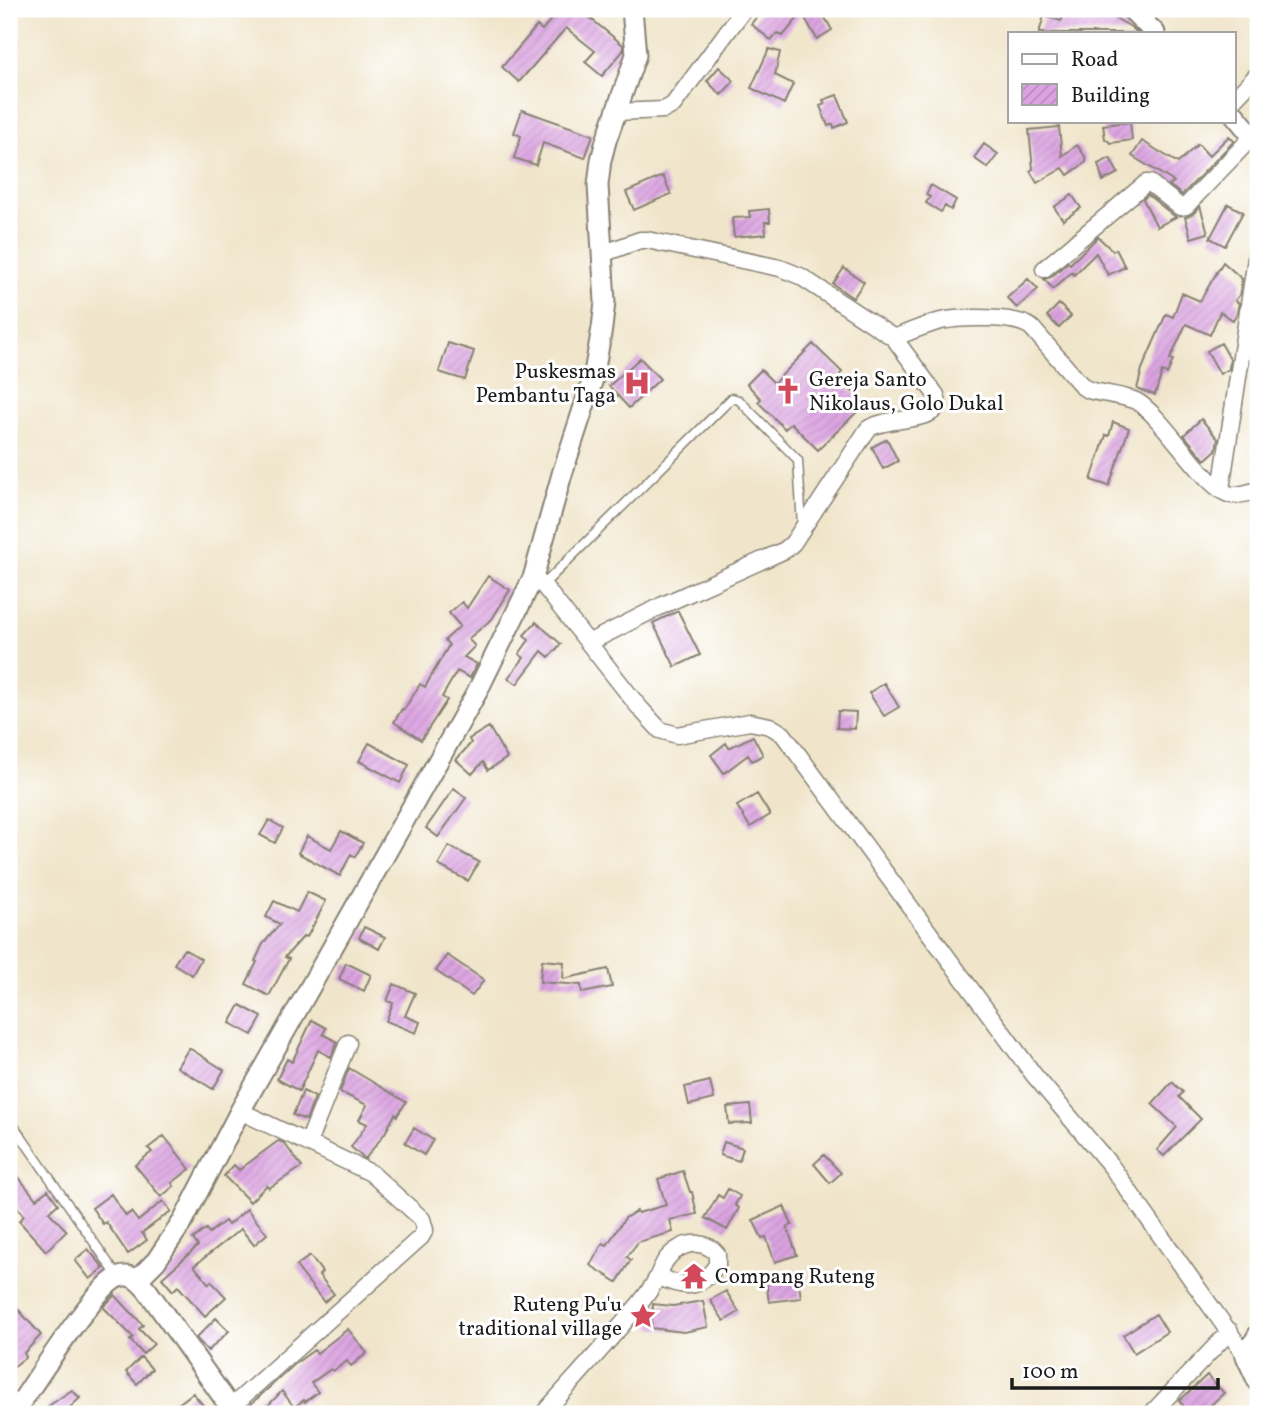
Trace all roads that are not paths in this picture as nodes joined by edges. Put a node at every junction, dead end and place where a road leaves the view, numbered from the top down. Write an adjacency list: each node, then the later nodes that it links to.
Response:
1 (632, 9): 7 (street)
2 (744, 9): 7 (street)
3 (1131, 9): 4 (street)
4 (1154, 32)
5 (1258, 74): 6 (street)
6 (1236, 97)
7 (616, 112): 11 (street)
8 (1236, 116): 9 (street)
9 (1256, 139): 12 (street)
10 (1258, 245): 14 (street)
11 (602, 254): 13 (street); 17 (street)
12 (1044, 269)
13 (894, 338): 14 (street); 16 (street)
14 (1221, 489): 15 (street)
15 (1258, 490)
16 (802, 528): 17 (lane); 18 (street)
17 (538, 582): 18 (street); 20 (street)
18 (590, 642): 26 (street)
19 (348, 1042): 22 (street)
20 (240, 1111): 22 (street); 25 (street)
21 (9, 1119): 24 (lane)
22 (308, 1143): 30 (street)
23 (658, 1276): 32 (street)
24 (118, 1277): 25 (street); 31 (street)
25 (138, 1279): 30 (street)
26 (1230, 1331): 28 (street); 33 (street)
27 (1258, 1335): 28 (street)
28 (1247, 1356): 29 (street)
29 (1258, 1382)
30 (232, 1412)
31 (13, 1414)
32 (543, 1414)
33 (1152, 1414)

